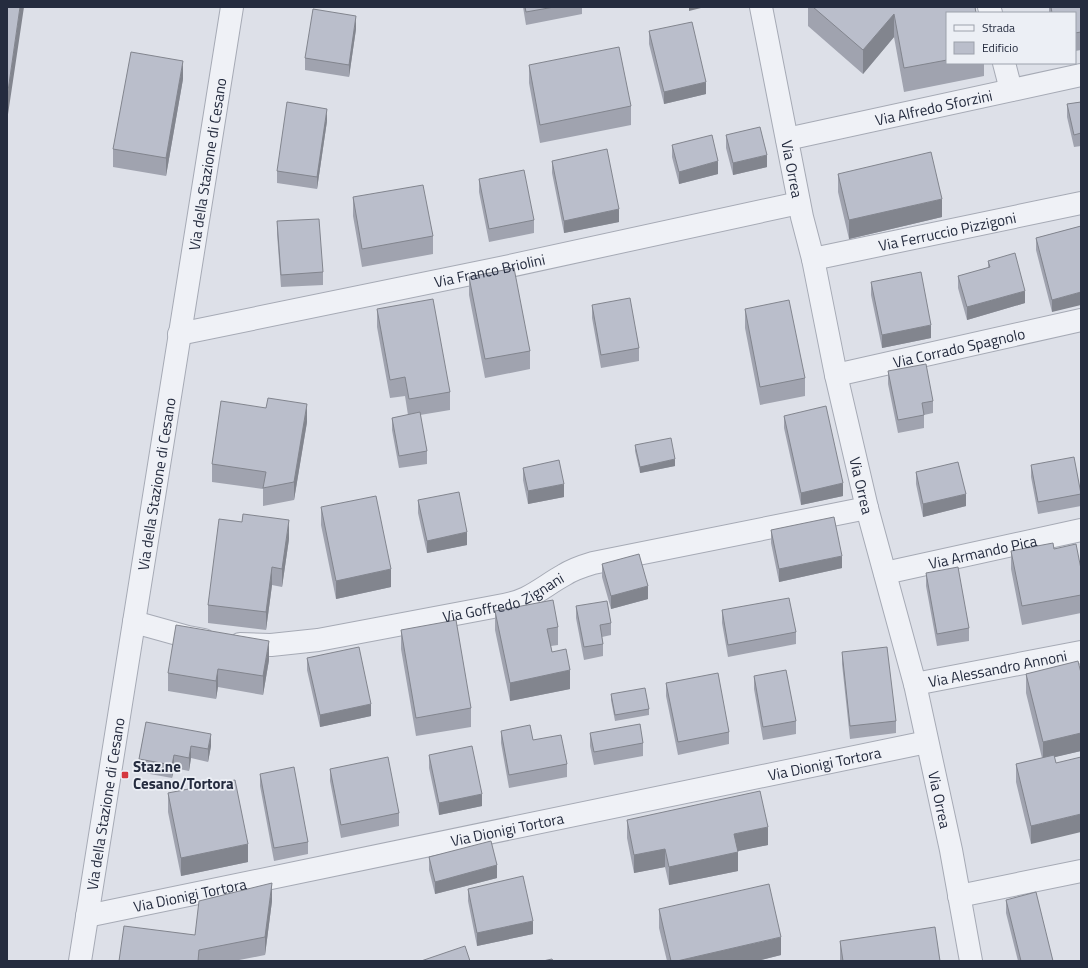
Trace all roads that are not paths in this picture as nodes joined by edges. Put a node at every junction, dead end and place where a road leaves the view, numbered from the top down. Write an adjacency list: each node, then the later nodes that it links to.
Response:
1 (232, 7): 11 (street, Via della Stazione di Cesano)
2 (760, 7): 6 (street, Via Orrea)
3 (1004, 64): 5 (street)
4 (1081, 75): 5 (street, Via Alfredo Sforzini)
5 (1010, 90): 6 (street, Via Alfredo Sforzini)
6 (787, 139): 7 (street, Via Orrea)
7 (800, 202): 9 (street, Via Orrea); 11 (street, Via Franco Briolini)
8 (1081, 203): 9 (street, Via Ferruccio Pizzigoni)
9 (813, 259): 12 (street, Via Orrea)
10 (1081, 320): 12 (street, Via Corrado Spagnolo)
11 (179, 334): 16 (street, Via della Stazione di Cesano)
12 (836, 375): 13 (street, Via Orrea)
13 (867, 508): 15 (street, Via Orrea); 16 (street, Via Goffredo Zignani)
14 (1081, 530): 15 (street, Via Armando Pica)
15 (885, 572): 18 (street, Via Orrea)
16 (134, 622): 22 (street, Via della Stazione di Cesano)
17 (1081, 652): 18 (street, Via Alessandro Annoni)
18 (914, 684): 19 (street, Via Orrea)
19 (927, 742): 21 (street, Via Orrea); 22 (street, Via Dionigi Tortora)
20 (1081, 871): 21 (street)
21 (959, 896): 24 (street, Via Orrea)
22 (87, 916): 23 (street, Via della Stazione di Cesano)
23 (80, 961)
24 (971, 961)

